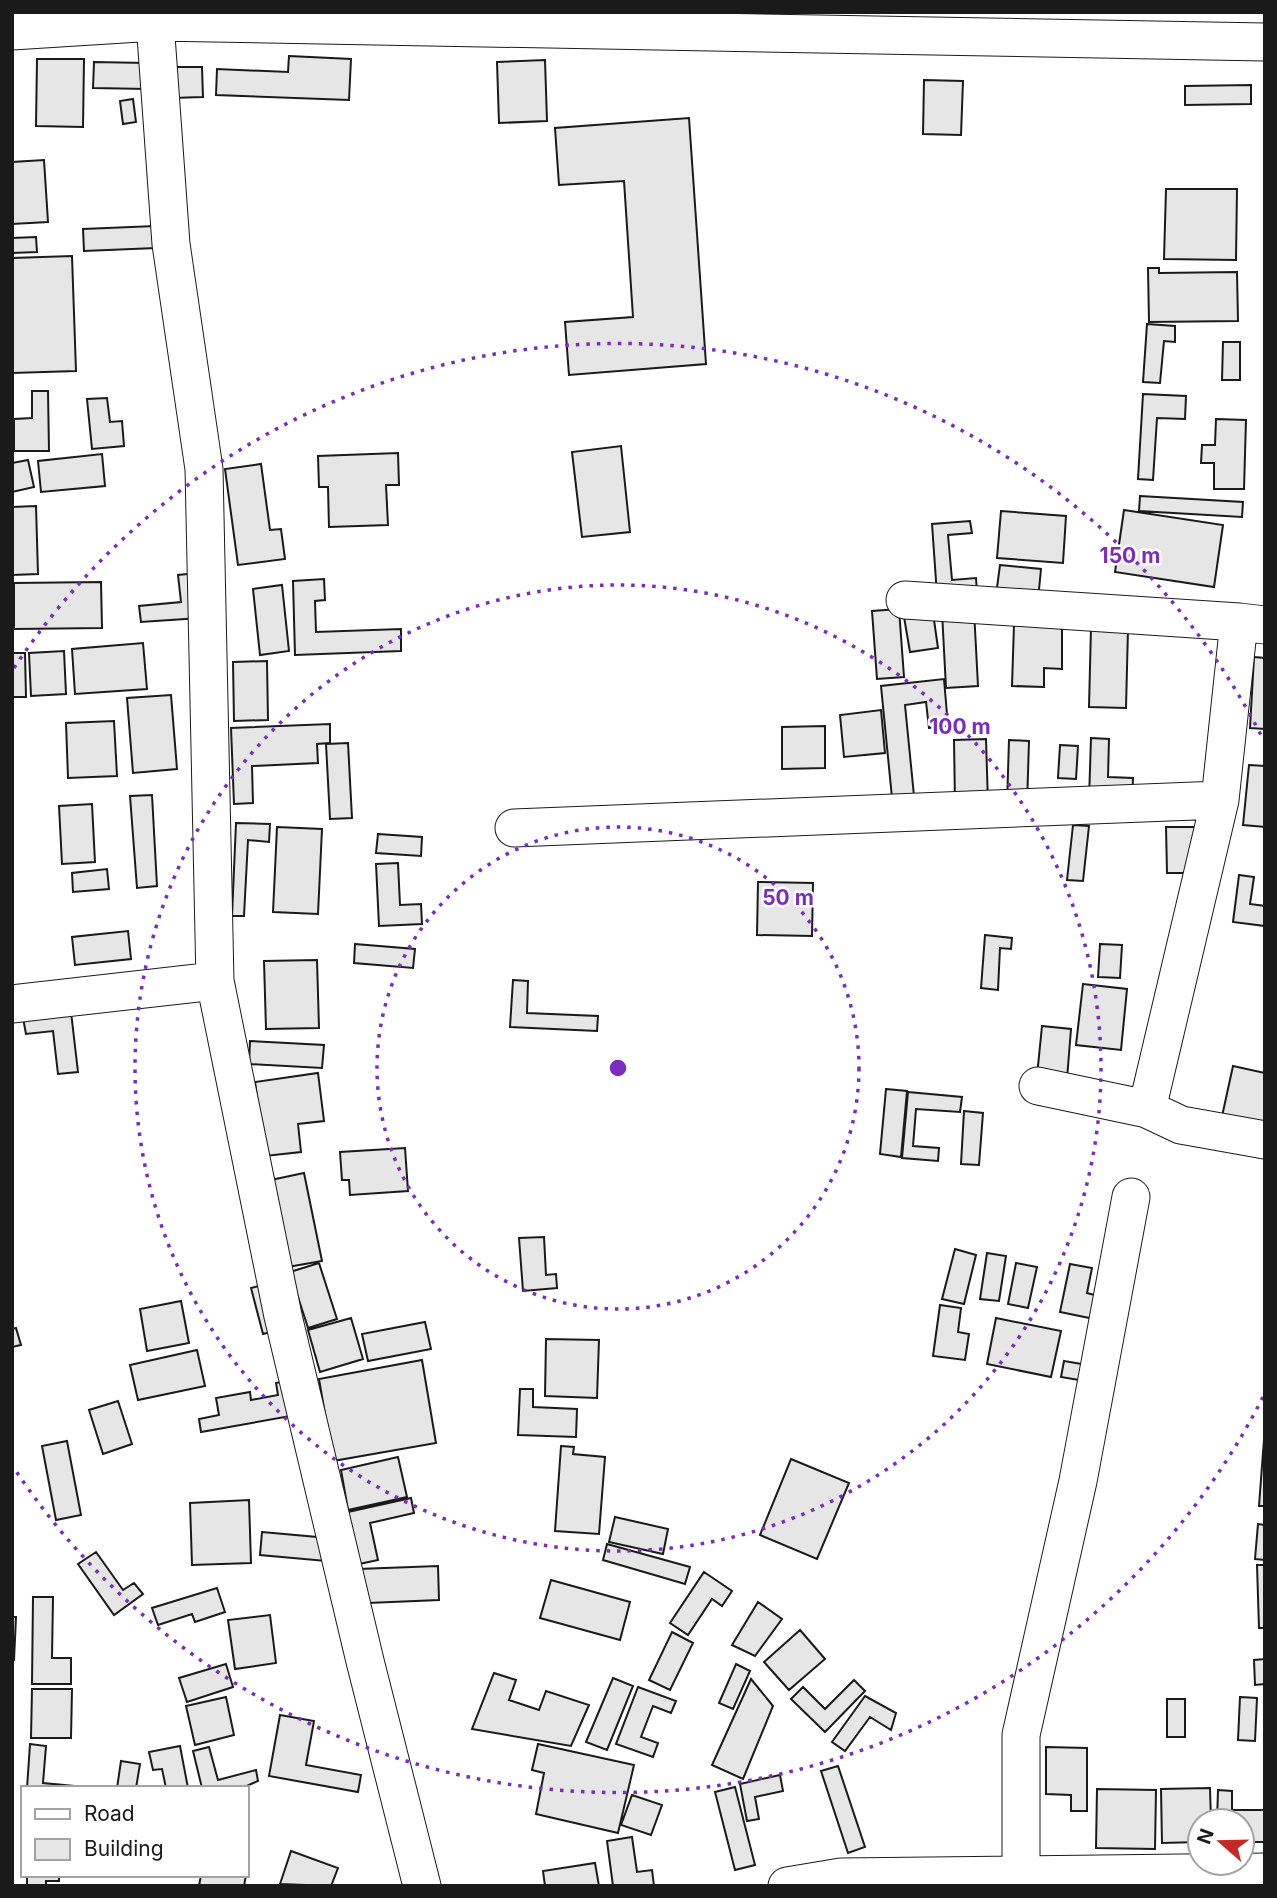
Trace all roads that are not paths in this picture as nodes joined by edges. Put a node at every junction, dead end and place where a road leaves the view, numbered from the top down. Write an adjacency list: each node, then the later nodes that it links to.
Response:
1 (153, 17): 2 (street); 3 (street); 8 (street)
2 (12, 31)
3 (1265, 42)
4 (905, 600): 5 (street)
5 (1252, 624): 6 (street)
6 (1220, 800): 7 (street); 11 (street)
7 (514, 828)
8 (215, 981): 9 (street); 17 (street)
9 (12, 1004)
10 (1038, 1086): 11 (street)
11 (1147, 1109): 12 (street)
12 (1265, 1140)
13 (1131, 1197): 15 (street)
14 (1265, 1872): 16 (street)
15 (1021, 1876): 16 (street); 18 (street)
16 (1143, 1880)
17 (422, 1886)
18 (787, 1886)

